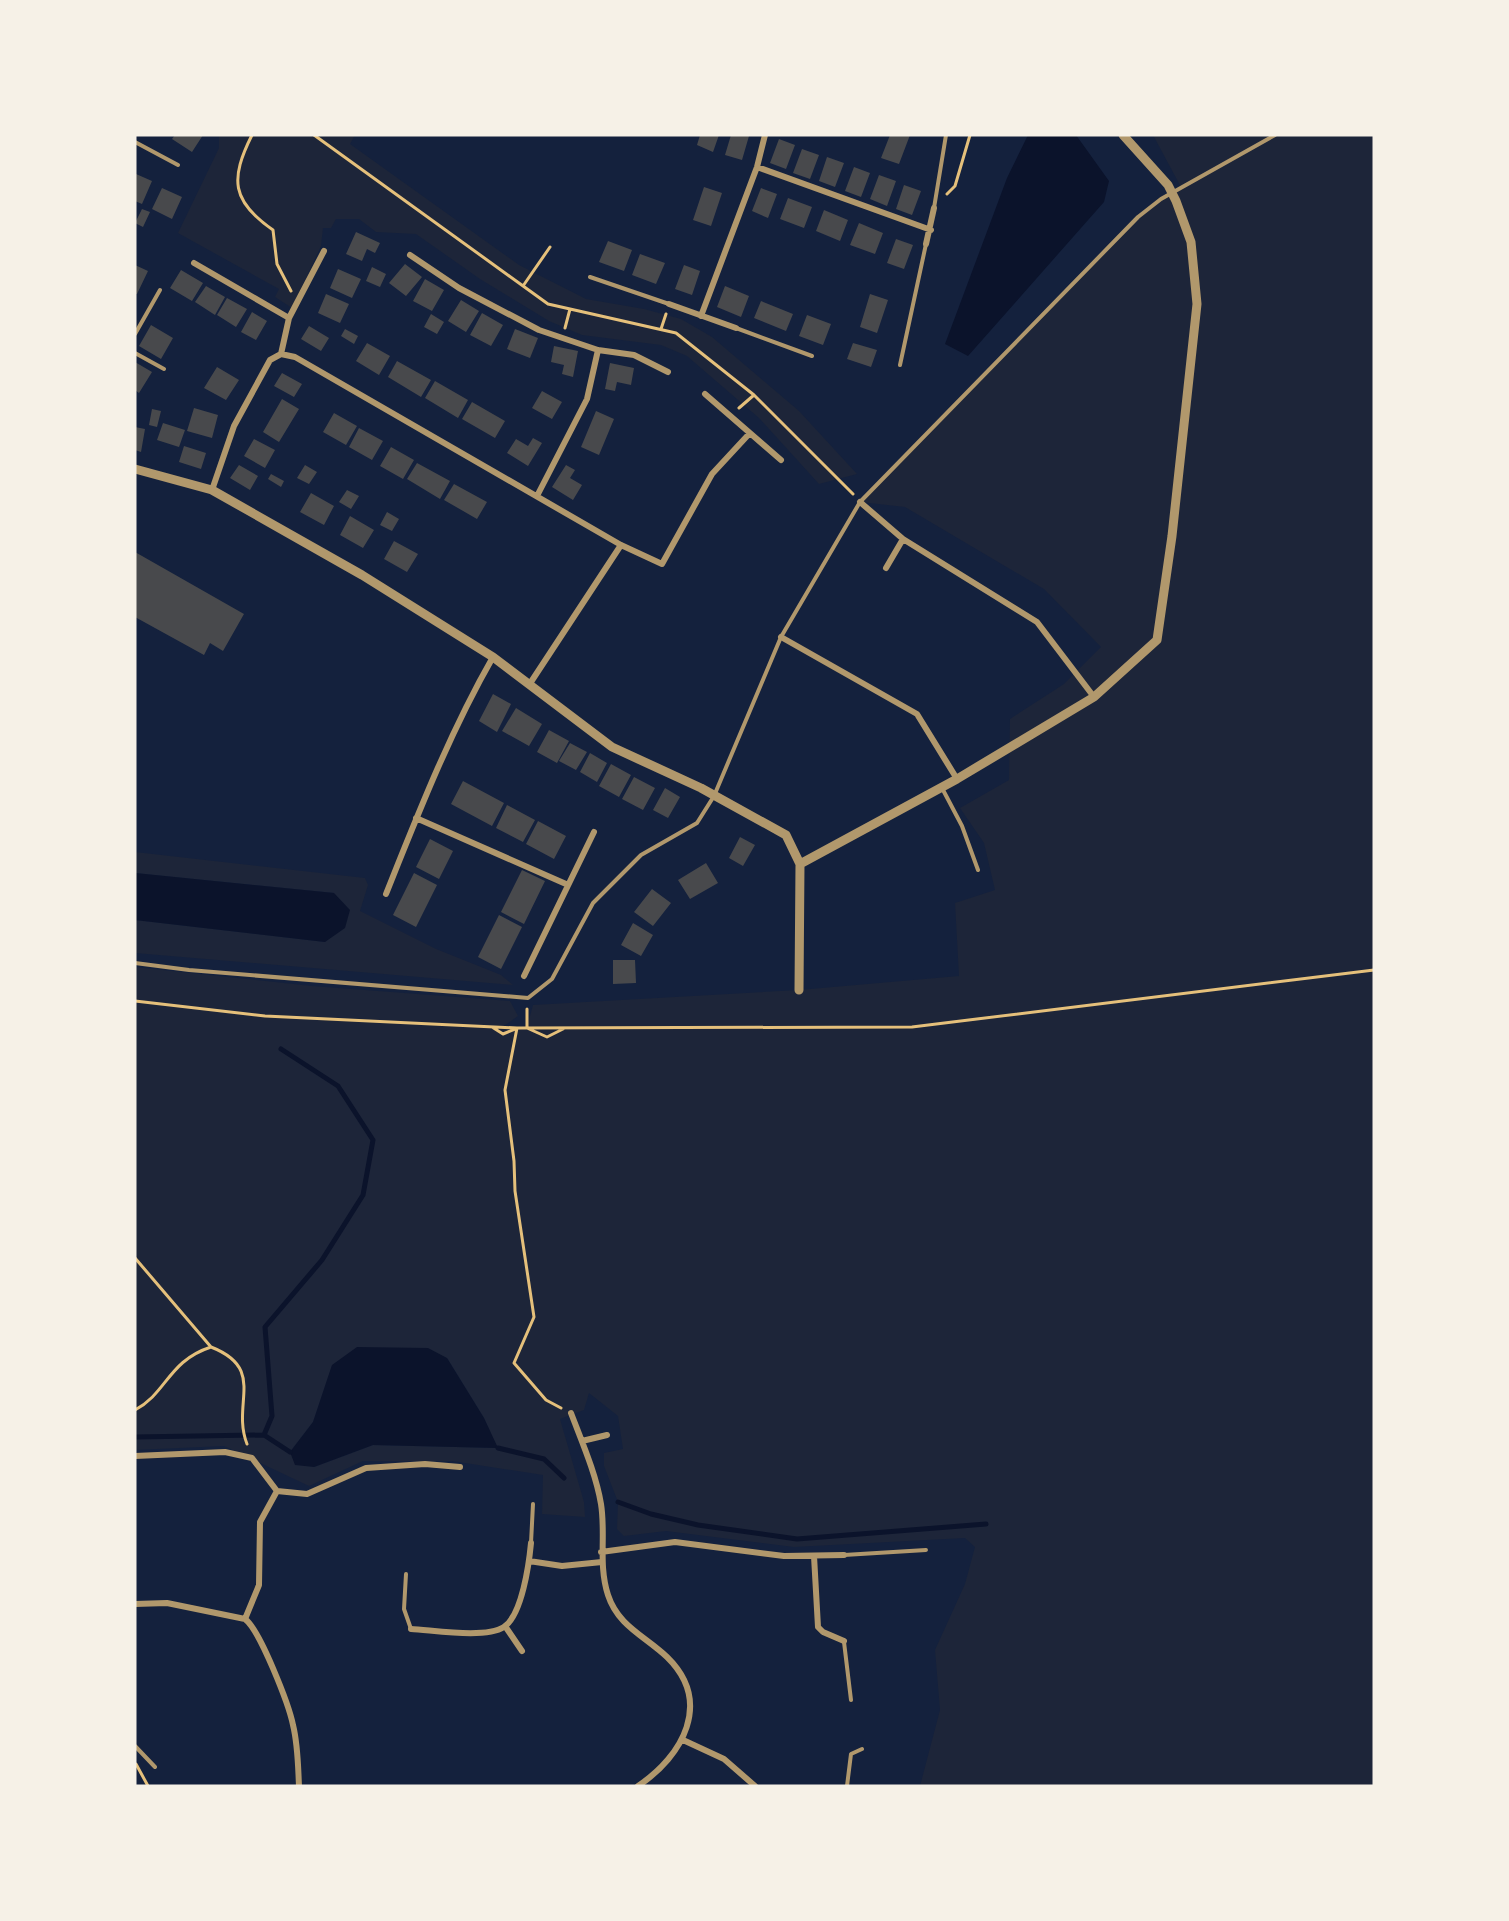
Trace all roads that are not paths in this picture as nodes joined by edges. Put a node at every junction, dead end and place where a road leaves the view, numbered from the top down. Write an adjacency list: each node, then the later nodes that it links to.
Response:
1 (765, 135): 7 (street)
2 (946, 135): 9 (lane)
3 (1123, 135): 8 (street)
4 (1275, 135): 8 (lane)
5 (135, 142): 6 (lane)
6 (178, 165)
7 (758, 167): 10 (street); 18 (street)
8 (1172, 194): 35 (lane); 42 (street)
9 (934, 208): 10 (street)
10 (931, 230): 11 (street)
11 (926, 244): 26 (lane)
12 (324, 251): 19 (street)
13 (410, 255): 22 (street)
14 (194, 263): 19 (street)
15 (590, 277): 17 (lane)
16 (160, 290): 21 (lane)
17 (669, 304): 18 (street)
18 (701, 316): 20 (street)
19 (289, 318): 24 (street)
20 (736, 328): 25 (lane)
21 (135, 334)
22 (598, 350): 28 (street); 34 (street)
23 (135, 353): 27 (lane)
24 (281, 354): 33 (street); 34 (street)
25 (812, 356)
26 (900, 365)
27 (164, 369)
28 (668, 372)
29 (705, 394): 30 (street)
30 (749, 434): 31 (street); 37 (street)
31 (782, 460)
32 (135, 469): 33 (street)
33 (212, 490): 40 (street)
34 (537, 496): 37 (street)
35 (860, 502): 36 (street); 39 (lane)
36 (903, 539): 38 (street); 42 (street)
37 (621, 545): 41 (street)
38 (886, 568)
39 (781, 636): 43 (street); 45 (lane)
40 (493, 657): 41 (street); 46 (street)
41 (530, 685): 45 (street)
42 (1094, 698): 43 (street)
43 (957, 779): 44 (street)
44 (941, 788): 48 (street); 49 (lane)
45 (714, 796): 48 (street); 52 (lane)
46 (416, 818): 50 (street); 51 (street)
47 (594, 832): 50 (street)
48 (800, 864): 54 (street)
49 (978, 870)
50 (566, 884): 53 (street)
51 (386, 894)
52 (135, 963)
53 (524, 976)
54 (798, 990)
55 (571, 1413): 57 (street)
56 (607, 1435): 57 (street)
57 (582, 1441): 64 (street)
58 (135, 1456): 60 (street)
59 (460, 1467): 60 (street)
60 (277, 1491): 71 (street)
61 (533, 1504): 62 (lane)
62 (531, 1544): 67 (street)
63 (926, 1550): 65 (lane)
64 (601, 1552): 66 (street); 68 (street)
65 (844, 1555): 66 (street)
66 (814, 1556): 74 (street)
67 (529, 1561): 68 (street); 72 (street)
68 (602, 1562): 77 (street)
69 (406, 1574): 73 (lane)
70 (135, 1604): 71 (street)
71 (245, 1619): 81 (street)
72 (505, 1626): 73 (street); 75 (street)
73 (411, 1629)
74 (844, 1641): 76 (lane)
75 (522, 1651)
76 (851, 1700)
77 (683, 1740): 82 (street); 83 (street)
78 (135, 1746): 80 (lane)
79 (862, 1749): 84 (lane)
80 (155, 1767)
81 (299, 1786)
82 (638, 1786)
83 (755, 1786)
84 (847, 1786)

